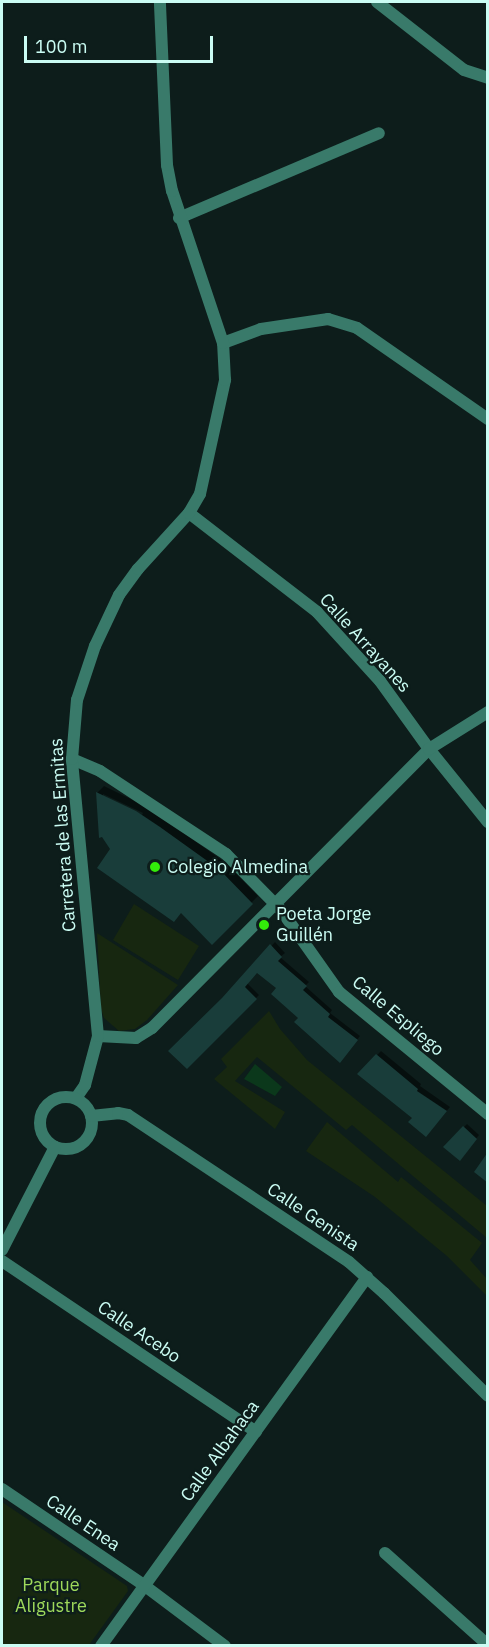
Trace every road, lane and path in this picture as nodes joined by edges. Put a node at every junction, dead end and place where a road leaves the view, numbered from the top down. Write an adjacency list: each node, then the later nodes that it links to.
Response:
1 (160, 2): 5 (street, Carretera de las Ermitas)
2 (377, 2): 3 (street)
3 (488, 78)
4 (379, 133): 5 (street)
5 (178, 218): 6 (street, Carretera de las Ermitas)
6 (223, 343): 7 (street); 8 (street, Carretera de las Ermitas)
7 (488, 419)
8 (189, 513): 10 (street, Calle Arrayanes); 11 (street, Carretera de las Ermitas)
9 (488, 712): 10 (street)
10 (429, 748): 12 (street, Calle Arrayanes); 13 (street)
11 (72, 759): 13 (street, Calle Espliego); 14 (street, Carretera de las Ermitas)
12 (488, 822)
13 (275, 904): 14 (street); 16 (street, Calle Espliego)
14 (98, 1036): 15 (street, Carretera de las Ermitas)
15 (76, 1098): 17 (street); 18 (street)
16 (488, 1114)
17 (91, 1116): 18 (street); 21 (street, Calle Genista)
18 (55, 1147): 19 (street)
19 (2, 1250)
20 (2, 1261): 23 (street, Calle Acebo)
21 (367, 1277): 22 (street, Calle Genista); 23 (street, Calle Albahaca)
22 (488, 1396)
23 (256, 1432): 26 (street, Calle Albahaca)
24 (2, 1489): 26 (street, Calle Enea)
25 (384, 1553): 27 (street)
26 (145, 1586): 28 (street, Calle Albahaca); 29 (street, Calle Enea)
27 (488, 1645)
28 (101, 1646)
29 (225, 1646)

